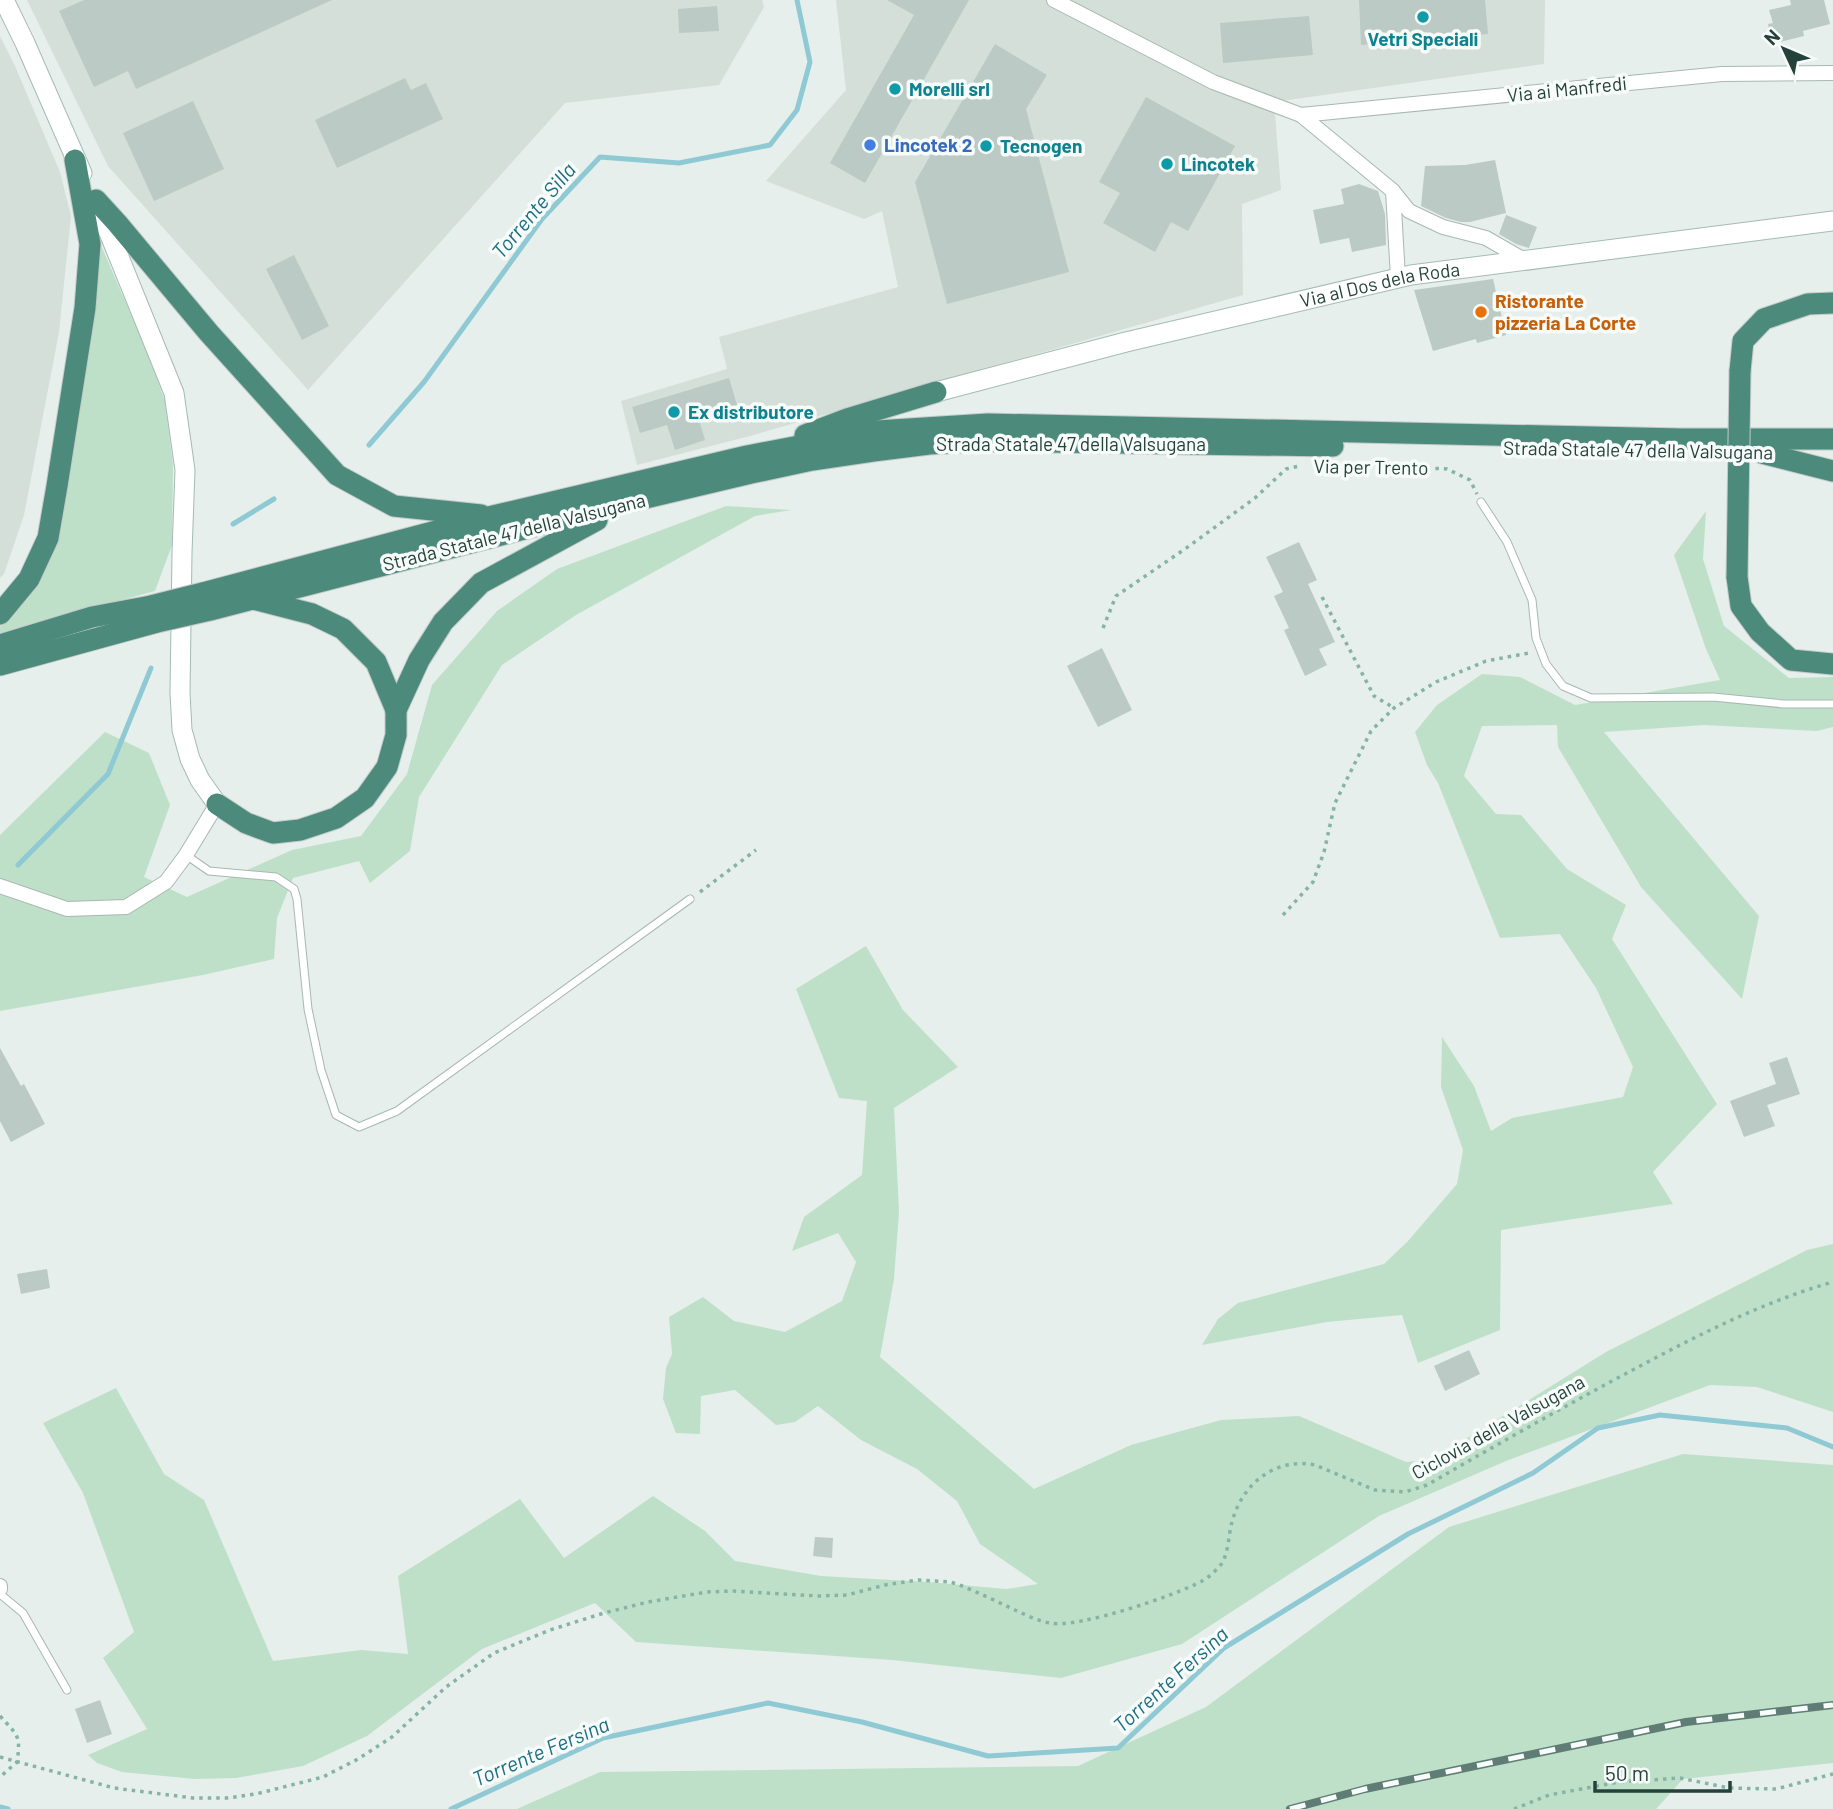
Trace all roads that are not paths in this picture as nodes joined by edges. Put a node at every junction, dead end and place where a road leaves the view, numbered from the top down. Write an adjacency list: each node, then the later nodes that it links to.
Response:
1 (4, 0): 5 (main road)
2 (1054, 0): 4 (street, Via ai Manfredi)
3 (1833, 73): 4 (street, Via ai Manfredi)
4 (1301, 115): 6 (street, Via ai Manfredi)
5 (75, 160): 7 (main road); 23 (highway)
6 (1393, 191): 9 (street, Via ai Manfredi); 10 (street)
7 (96, 200): 20 (highway); 30 (main road)
8 (1833, 221): 9 (main road, Via al Dos dela Roda)
9 (1526, 261): 10 (main road, Via al Dos dela Roda)
10 (1398, 278): 12 (main road, Via al Dos dela Roda)
11 (1833, 303): 26 (highway, bridge)
12 (936, 392): 16 (highway)
13 (1833, 439): 16 (highway, Strada Statale 47 della Valsugana)
14 (1833, 452): 15 (highway, Strada Statale 47 della Valsugana)
15 (1762, 453): 17 (highway); 18 (highway, Strada Statale 47 della Valsugana)
16 (747, 456): 20 (highway, Strada Statale 47 della Valsugana)
17 (1833, 471)
18 (633, 501): 21 (highway, Strada Statale 47 della Valsugana); 29 (highway)
19 (1481, 502): 28 (lane)
20 (493, 516): 22 (highway, Strada Statale 47 della Valsugana)
21 (251, 599): 22 (highway, Strada Statale 47 della Valsugana); 29 (highway)
22 (207, 601): 24 (highway, Strada Statale 47 della Valsugana, bridge)
23 (0, 614)
24 (154, 614): 25 (highway, Strada Statale 47 della Valsugana); 27 (highway, Strada Statale 47 della Valsugana)
25 (0, 645)
26 (1833, 664)
27 (0, 665)
28 (1833, 704)
29 (396, 710): 30 (highway)
30 (217, 804): 31 (street)
31 (186, 855): 32 (street); 33 (lane)
32 (0, 886)
33 (690, 899)
34 (0, 1594): 35 (lane)
35 (67, 1690)

